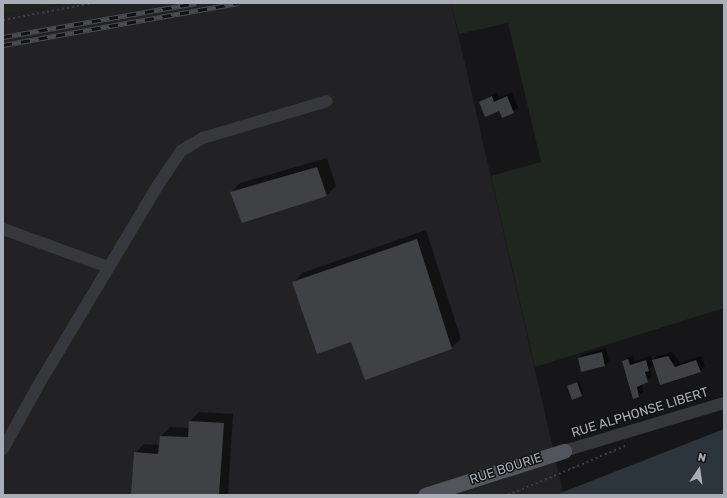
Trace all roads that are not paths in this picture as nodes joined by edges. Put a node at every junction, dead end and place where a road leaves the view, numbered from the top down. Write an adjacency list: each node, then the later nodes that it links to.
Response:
1 (327, 101): 3 (street)
2 (3, 230): 3 (street)
3 (108, 267): 5 (street)
4 (724, 403): 6 (street, RUE ALPHONSE LIBERT)
5 (3, 449)
6 (564, 451): 7 (main road, RUE BOURIE)
7 (425, 495)

